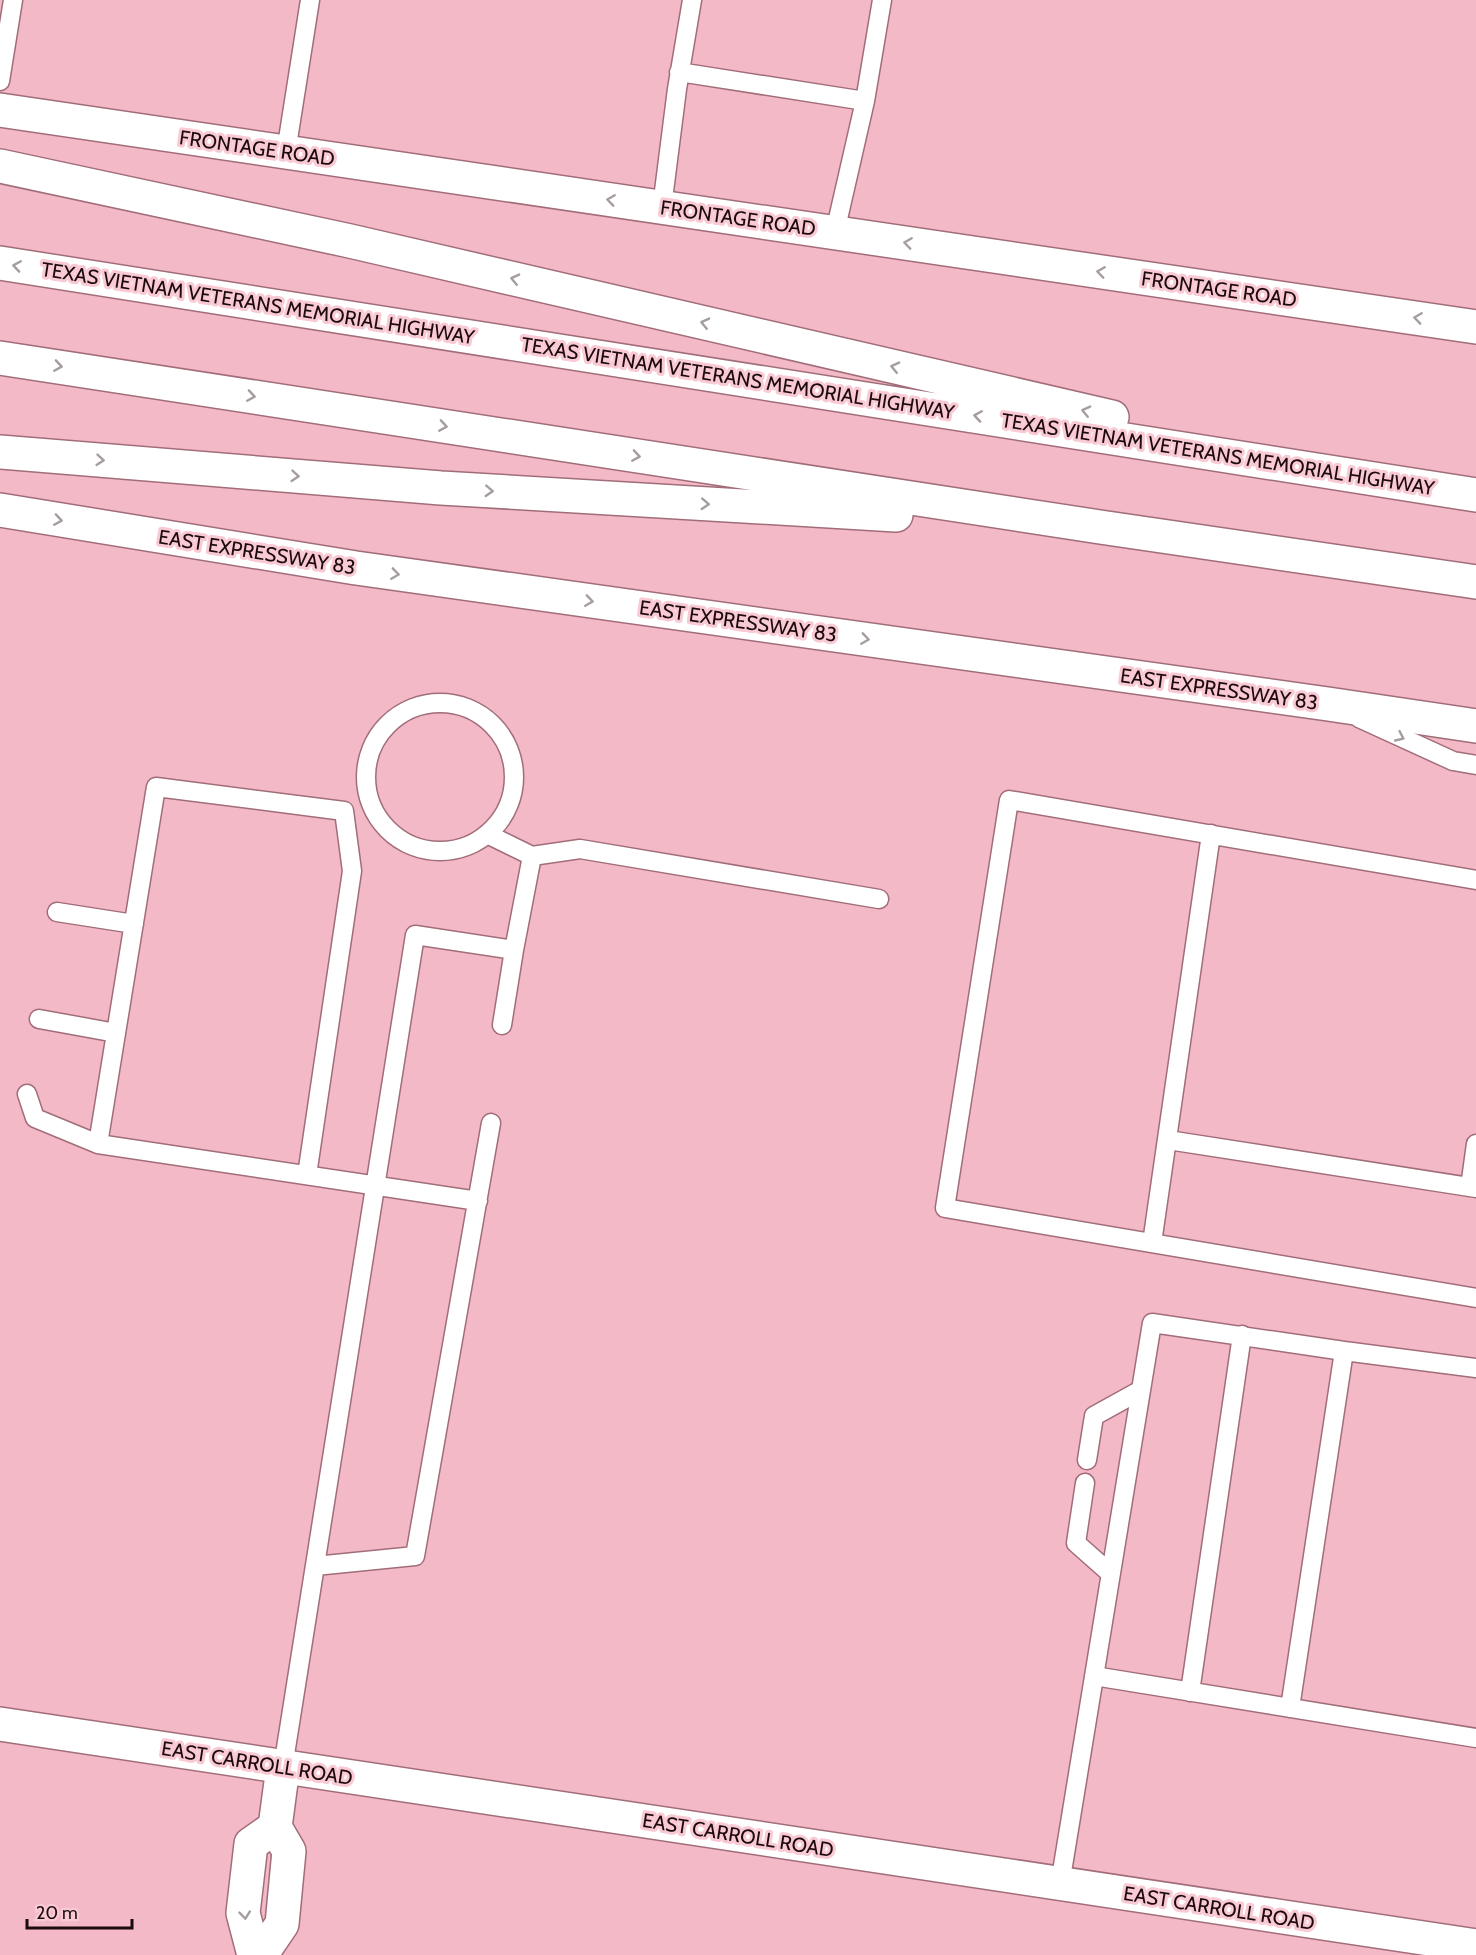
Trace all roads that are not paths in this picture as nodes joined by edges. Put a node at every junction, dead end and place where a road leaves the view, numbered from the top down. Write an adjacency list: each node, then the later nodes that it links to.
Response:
1 (13, 0): 6 (lane)
2 (310, 0): 9 (lane)
3 (692, 0): 5 (lane)
4 (882, 0): 7 (lane)
5 (680, 72): 7 (lane); 11 (lane)
6 (0, 81)
7 (865, 101): 12 (lane)
8 (0, 110): 9 (main road, FRONTAGE ROAD)
9 (286, 152): 11 (main road, FRONTAGE ROAD, one-way to 9)
10 (0, 165): 17 (main road, one-way to 10)
11 (662, 207): 12 (main road, FRONTAGE ROAD)
12 (835, 232): 14 (main road, FRONTAGE ROAD, one-way to 12)
13 (0, 263): 17 (main road, TEXAS VIETNAM VETERANS MEMORIAL HIGHWAY, one-way to 13)
14 (1476, 327)
15 (0, 358): 20 (main road, one-way to 20)
16 (0, 452): 20 (main road, one-way to 20)
17 (1388, 481): 18 (main road, TEXAS VIETNAM VETERANS MEMORIAL HIGHWAY)
18 (1476, 495)
19 (0, 510): 22 (main road, EAST EXPRESSWAY 83, one-way to 22)
20 (1100, 527): 21 (main road)
21 (1476, 582)
22 (1328, 704): 23 (main road, EAST EXPRESSWAY 83); 24 (lane, one-way to 24)
23 (1476, 726)
24 (1476, 765)
25 (369, 802): 26 (lane); 27 (lane); 27 (lane)
26 (344, 811): 33 (lane); 43 (lane)
27 (487, 834): 29 (lane)
28 (1211, 834): 30 (lane); 40 (lane); 47 (lane)
29 (532, 856): 31 (lane); 34 (lane)
30 (1476, 880)
31 (879, 899)
32 (57, 912): 33 (lane)
33 (134, 924): 37 (lane)
34 (514, 950): 36 (lane); 44 (lane)
35 (39, 1019): 37 (lane)
36 (502, 1025)
37 (116, 1033): 41 (lane)
38 (27, 1094): 41 (lane)
39 (491, 1123): 46 (lane)
40 (1168, 1140): 45 (lane); 47 (lane)
41 (98, 1144): 43 (lane)
42 (1476, 1144): 45 (lane)
43 (307, 1175): 44 (lane)
44 (375, 1186): 46 (lane); 55 (lane)
45 (1473, 1187)
46 (478, 1201): 55 (lane)
47 (1152, 1243): 48 (lane)
48 (1476, 1298)
49 (1242, 1335): 50 (lane); 52 (lane); 58 (lane)
50 (1344, 1351): 51 (lane); 59 (lane)
51 (1476, 1368)
52 (1141, 1390): 53 (lane); 56 (lane)
53 (1087, 1460)
54 (1085, 1483): 56 (lane)
55 (315, 1566): 62 (lane)
56 (1110, 1574): 57 (lane)
57 (1094, 1676): 58 (lane); 66 (lane)
58 (1190, 1692): 59 (lane)
59 (1290, 1708): 61 (lane)
60 (0, 1724): 62 (main road, EAST CARROLL ROAD)
61 (1476, 1738)
62 (283, 1767): 63 (main road); 66 (main road, EAST CARROLL ROAD)
63 (275, 1827): 64 (main road); 65 (main road)
64 (248, 1870): 65 (main road); 68 (main road, one-way to 68)
65 (287, 1875): 69 (main road)
66 (1060, 1884): 67 (main road, EAST CARROLL ROAD)
67 (1476, 1946)
68 (254, 1955)
69 (261, 1955)

